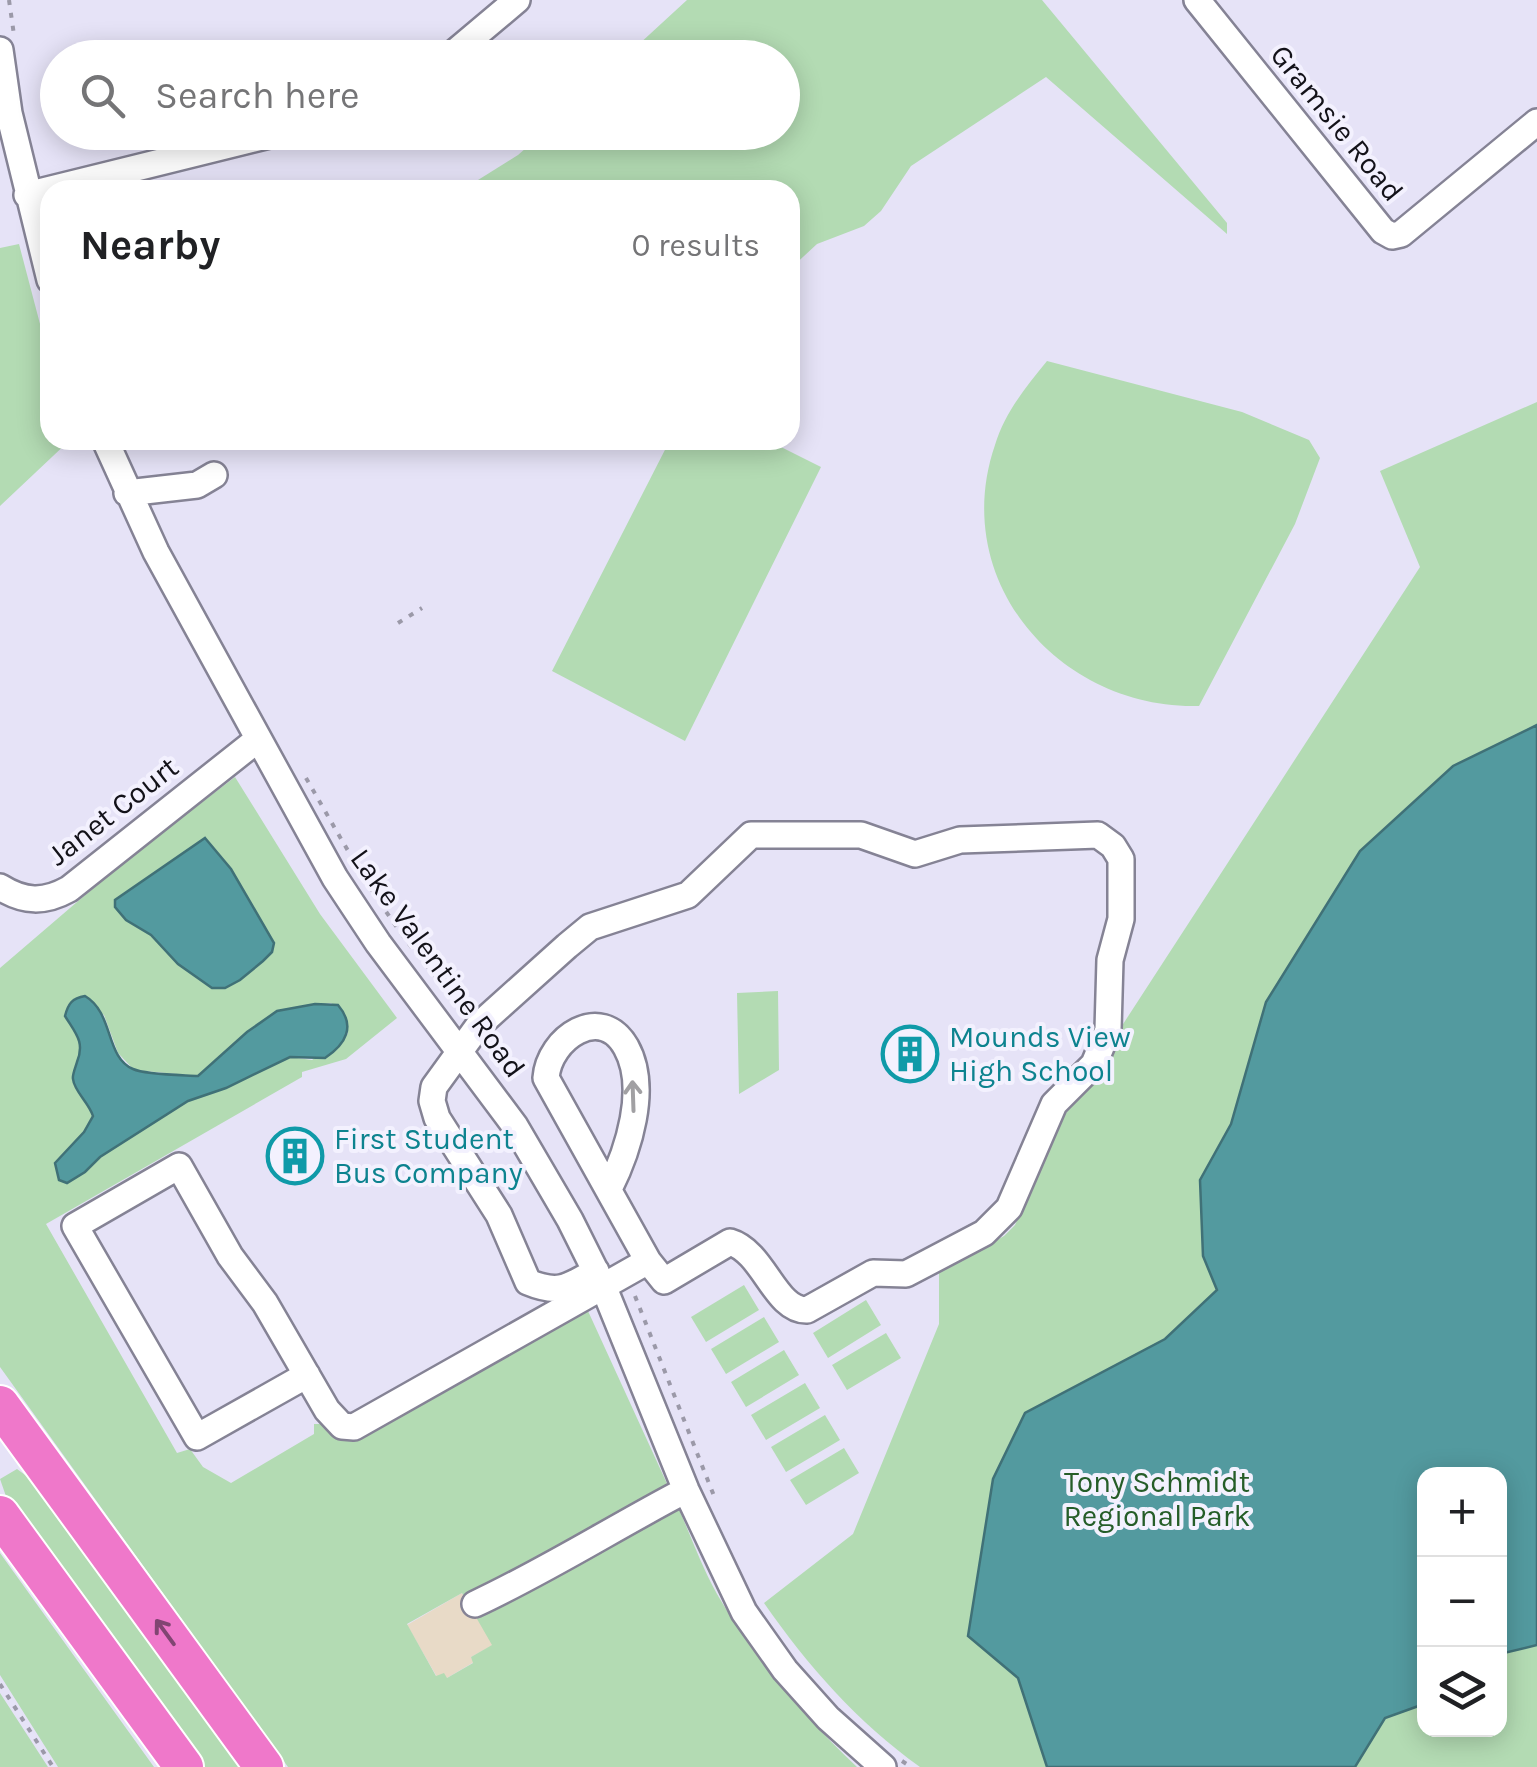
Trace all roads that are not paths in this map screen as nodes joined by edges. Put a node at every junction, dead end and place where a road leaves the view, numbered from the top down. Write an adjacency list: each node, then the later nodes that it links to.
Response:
1 (517, 0): 3 (street)
2 (1198, 0): 5 (street, Gramsie Road)
3 (469, 40)
4 (0, 50): 9 (street)
5 (1537, 122)
6 (208, 150): 7 (street)
7 (85, 180)
8 (40, 191): 9 (street)
9 (27, 194): 10 (street)
10 (40, 243)
11 (110, 450): 13 (street, Lake Valentine Road)
12 (217, 482): 13 (street)
13 (132, 503): 14 (street, Lake Valentine Road)
14 (256, 740): 15 (street, Janet Court); 16 (street, Lake Valentine Road)
15 (0, 887)
16 (462, 1052): 18 (street); 19 (street, Lake Valentine Road); 19 (street)
17 (609, 1189): 17 (street, one-way to 17); 18 (street)
18 (648, 1260): 19 (street)
19 (600, 1280): 20 (street); 22 (street, Lake Valentine Road)
20 (307, 1374): 20 (street)
21 (0, 1405): 25 (highway, one-way to 21)
22 (686, 1490): 24 (street); 26 (street, Lake Valentine Road)
23 (0, 1515): 27 (highway); 28 (highway)
24 (475, 1604)
25 (201, 1682): 29 (highway); 30 (highway)
26 (886, 1759)
27 (164, 1767)
28 (184, 1767)
29 (264, 1767)
30 (280, 1767)

